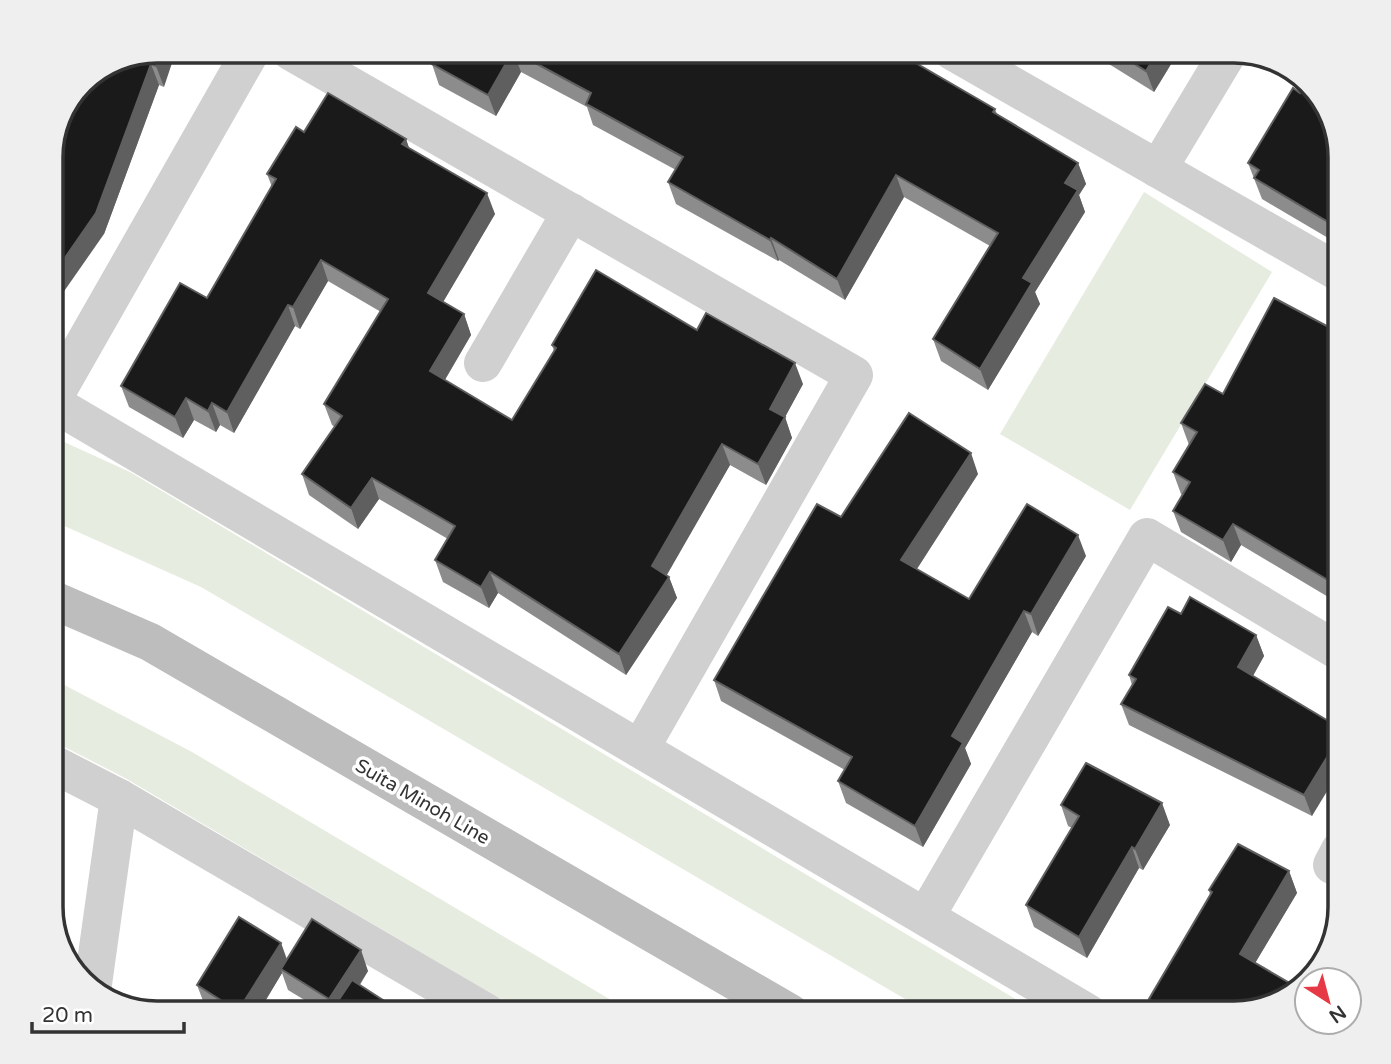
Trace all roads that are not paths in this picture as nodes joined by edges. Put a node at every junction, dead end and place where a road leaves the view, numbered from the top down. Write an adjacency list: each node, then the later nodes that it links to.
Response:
1 (244, 63): 9 (street)
2 (311, 63): 6 (street)
3 (974, 63): 5 (street)
4 (1222, 63): 5 (street)
5 (1158, 169): 7 (street)
6 (571, 212): 8 (street); 13 (street)
7 (1328, 266)
8 (483, 363)
9 (63, 381)
10 (63, 409): 13 (street)
11 (63, 604): 19 (main road, Suita Minoh Line)
12 (1328, 645): 16 (street)
13 (640, 749): 16 (street)
14 (63, 769): 15 (street)
15 (119, 798): 17 (street); 18 (street)
16 (926, 916): 20 (street)
17 (94, 976)
18 (466, 1001)
19 (768, 1001)
20 (1068, 1001)

